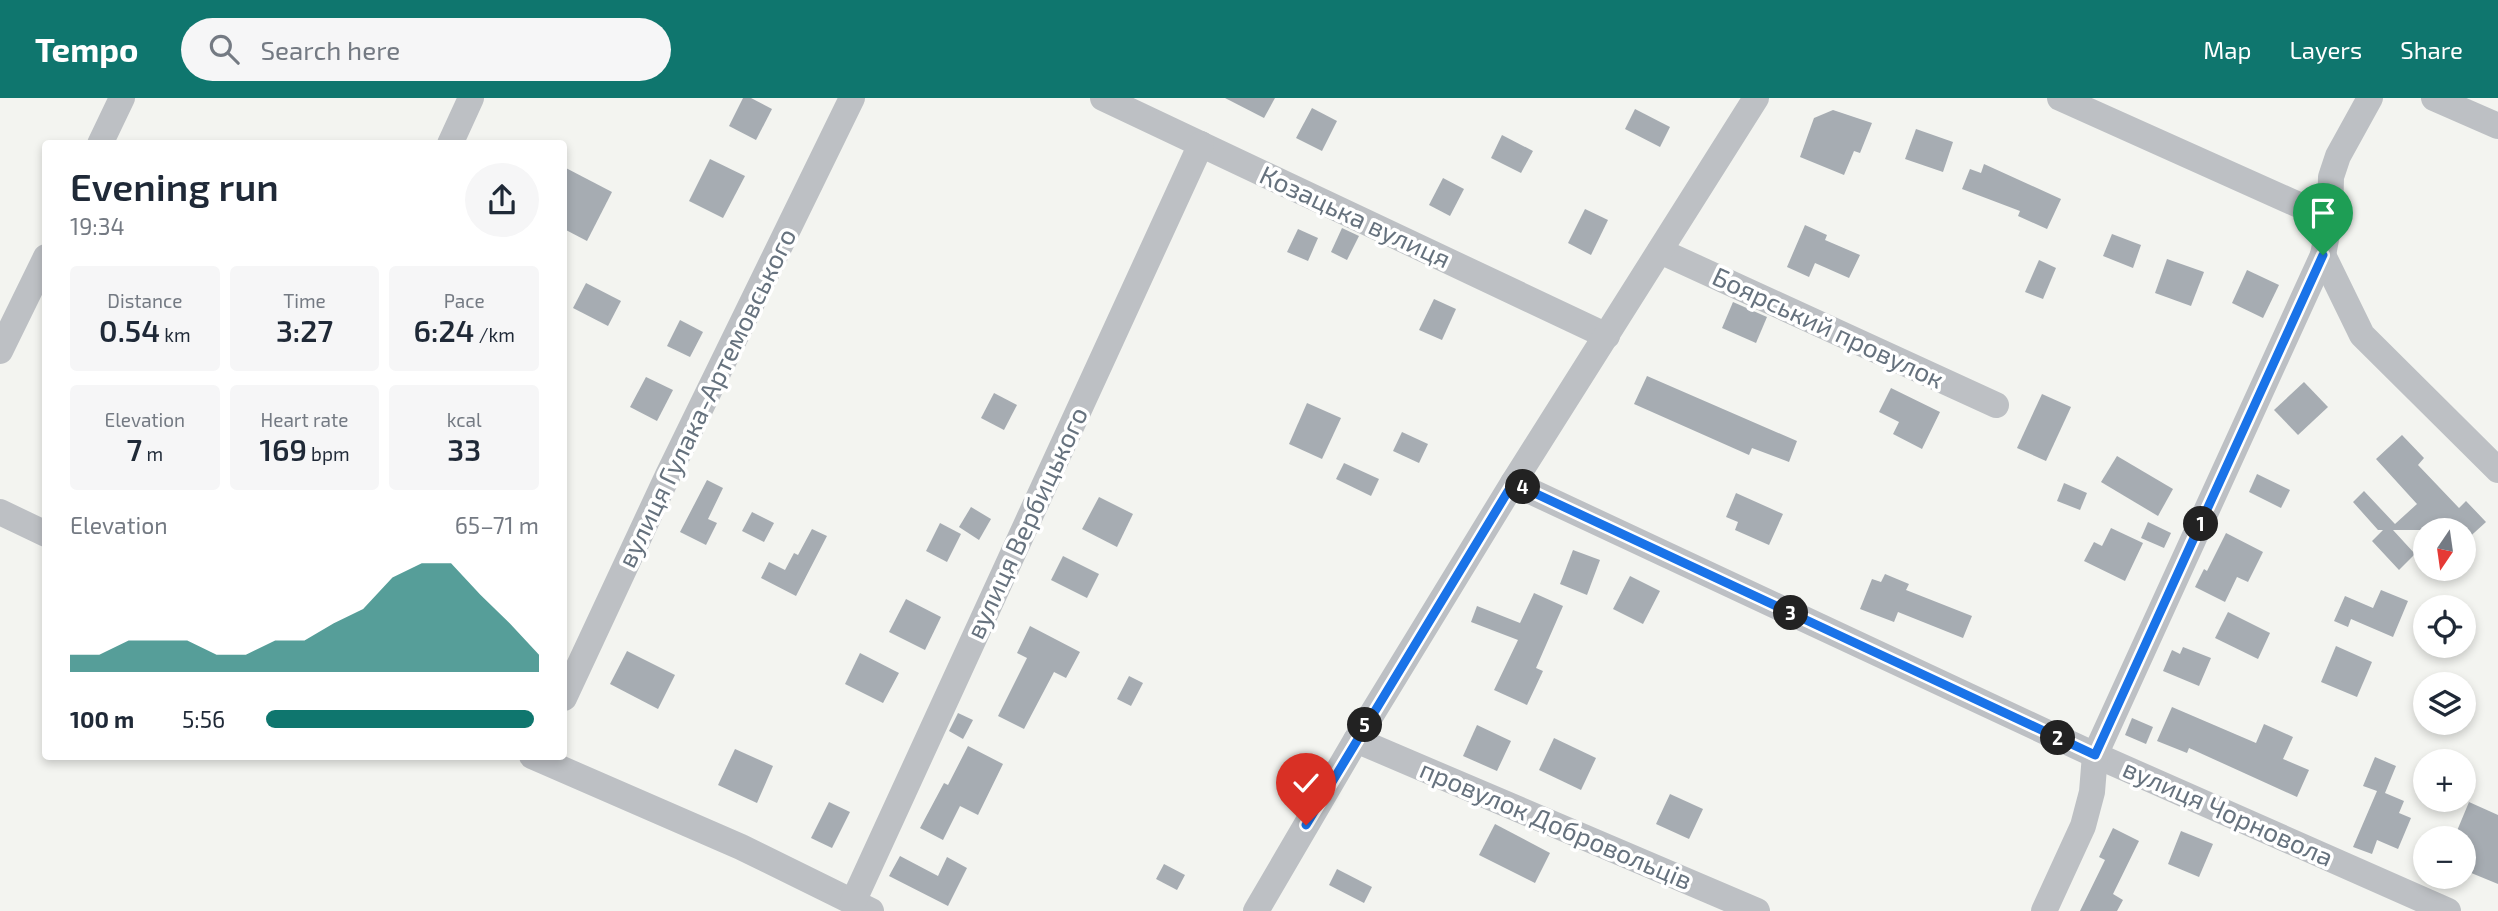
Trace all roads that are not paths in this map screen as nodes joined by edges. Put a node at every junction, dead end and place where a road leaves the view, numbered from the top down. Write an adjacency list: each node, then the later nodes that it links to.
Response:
1 (122, 98): 10 (street)
2 (471, 98): 11 (street)
3 (852, 98): 24 (street, вулиця Гулака-Артемовського)
4 (1103, 98): 12 (street, Козацька вулиця)
5 (1755, 98): 14 (street)
6 (2060, 98): 13 (street)
7 (2370, 98): 13 (street)
8 (2434, 98): 9 (street)
9 (2498, 126)
10 (102, 140)
11 (452, 140)
12 (1201, 144): 17 (street, Козацька вулиця); 28 (street, вулиця Вербицького)
13 (2330, 219): 15 (street)
14 (1660, 251): 17 (street); 19 (street, Боярський провулок)
15 (2323, 255): 20 (street); 26 (street)
16 (42, 265): 18 (street)
17 (1607, 336): 21 (street)
18 (0, 351)
19 (1996, 405)
20 (2498, 470)
21 (1513, 483): 25 (street); 26 (street, вулиця Чорновола)
22 (0, 512): 23 (street)
23 (42, 532)
24 (567, 692)
25 (1356, 740): 29 (street); 30 (street, провулок Добровольців)
26 (2095, 755): 31 (street); 32 (street, вулиця Чорновола)
27 (542, 760): 28 (street)
28 (862, 907)
29 (1256, 911)
30 (1757, 911)
31 (2044, 911)
32 (2448, 911)

